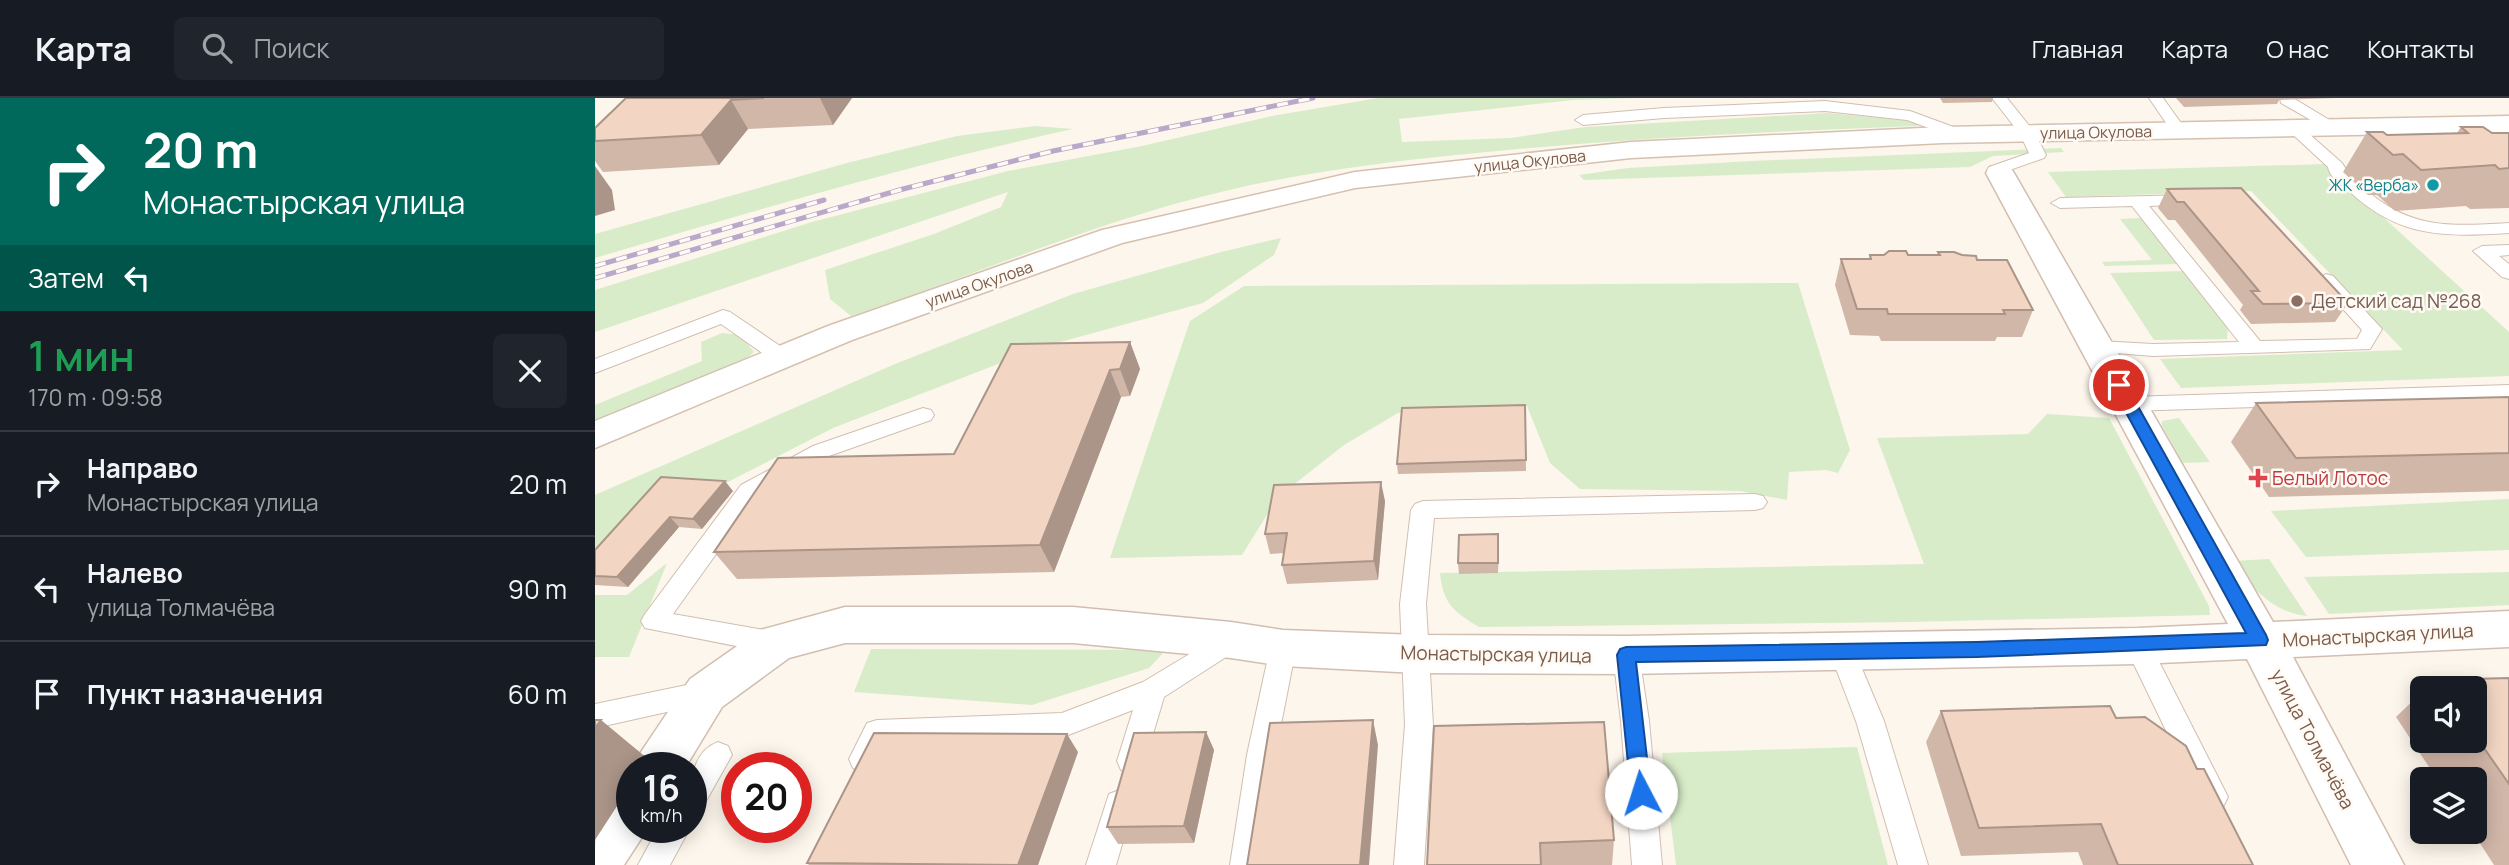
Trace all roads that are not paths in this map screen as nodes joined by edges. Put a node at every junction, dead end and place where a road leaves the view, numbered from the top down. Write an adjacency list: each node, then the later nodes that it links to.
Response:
1 (1999, 98): 9 (lane)
2 (2156, 98): 8 (lane)
3 (2286, 100): 6 (lane)
4 (1583, 120): 10 (lane)
5 (2509, 124): 6 (street, улица Окулова)
6 (2333, 127): 7 (street, улица Окулова)
7 (2294, 128): 8 (street, улица Окулова); 15 (lane)
8 (2178, 130): 9 (street, улица Окулова)
9 (2027, 133): 10 (street, улица Окулова); 11 (lane)
10 (1961, 135): 21 (street, улица Окулова)
11 (2000, 173): 19 (street, улица Толмачёва)
12 (2213, 199): 13 (lane)
13 (2136, 201): 14 (lane); 20 (lane)
14 (2060, 203)
15 (2509, 228)
16 (2509, 250): 18 (lane)
17 (2318, 271): 20 (lane)
18 (2509, 273)
19 (2099, 347): 20 (lane); 24 (street, улица Толмачёва)
20 (2255, 348)
21 (782, 357): 22 (lane); 26 (street, улица Окулова)
22 (595, 366)
23 (2509, 392): 24 (lane)
24 (2128, 404): 30 (street, улица Толмачёва)
25 (923, 415): 31 (lane)
26 (595, 435)
27 (1755, 502): 35 (lane)
28 (2509, 629): 30 (street, Монастырская улица)
29 (1231, 640): 31 (street, Монастырская улица); 33 (street, Монастырская улица); 37 (lane)
30 (2259, 640): 32 (street, Монастырская улица); 54 (street, улица Толмачёва)
31 (776, 643): 38 (street)
32 (2138, 646): 34 (street, Монастырская улица); 44 (lane)
33 (1283, 648): 35 (street, Монастырская улица); 50 (lane)
34 (1843, 653): 36 (street, Монастырская улица); 53 (lane)
35 (1417, 654): 36 (street, Монастырская улица); 51 (lane)
36 (1626, 655): 52 (lane)
37 (1153, 691): 43 (lane); 49 (lane)
38 (706, 693): 39 (lane); 40 (street)
39 (595, 716)
40 (668, 752)
41 (718, 755): 42 (lane)
42 (707, 773)
43 (852, 780)
44 (2224, 817)
45 (616, 833): 47 (street)
46 (666, 843): 48 (lane)
47 (595, 865)
48 (653, 865)
49 (1101, 865)
50 (1245, 865)
51 (1409, 865)
52 (1647, 865)
53 (1913, 865)
54 (2378, 865)

